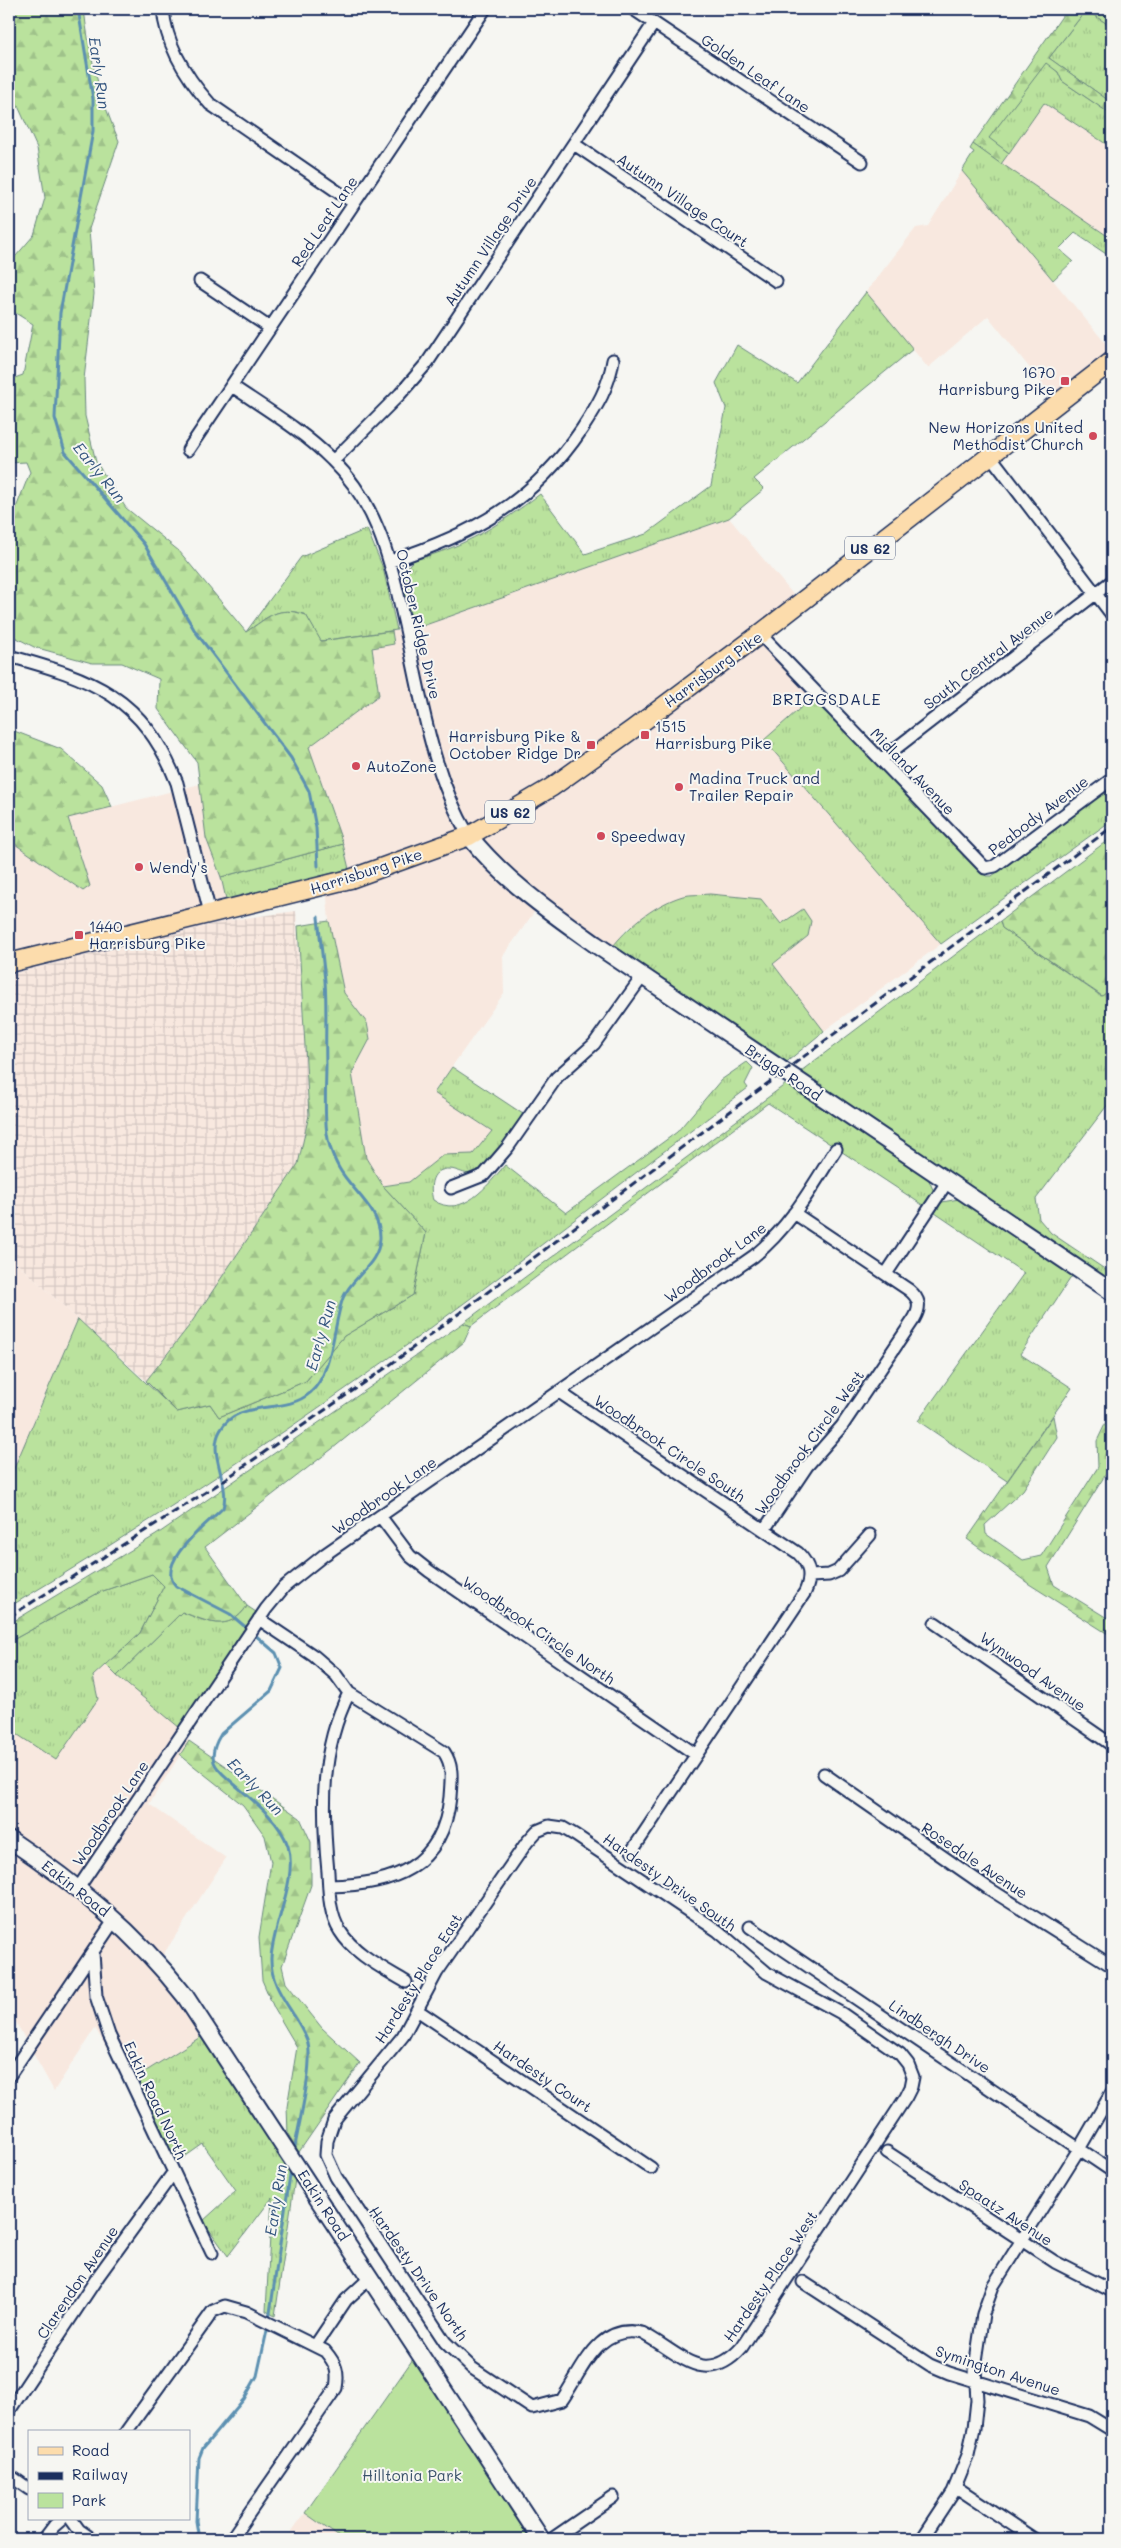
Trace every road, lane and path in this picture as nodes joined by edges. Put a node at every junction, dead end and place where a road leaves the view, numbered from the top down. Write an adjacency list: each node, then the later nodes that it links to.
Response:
1 (163, 9): 7 (street)
2 (485, 9): 7 (street, Red Leaf Lane)
3 (632, 9): 4 (street, Golden Leaf Lane)
4 (654, 23): 5 (street, Autumn Village Drive); 6 (street, Golden Leaf Lane)
5 (574, 144): 9 (street, Autumn Village Court); 16 (street, Autumn Village Drive)
6 (862, 162)
7 (354, 203): 10 (street, Red Leaf Lane)
8 (200, 281): 10 (street)
9 (776, 281)
10 (270, 328): 13 (street, Red Leaf Lane)
11 (613, 360): 17 (street)
12 (1112, 360): 15 (main road, Harrisburg Pike / US 62)
13 (232, 386): 14 (street, Red Leaf Lane); 16 (street, October Ridge Drive)
14 (188, 450)
15 (989, 454): 19 (street); 21 (main road, Harrisburg Pike / US 62)
16 (333, 461): 17 (street, October Ridge Drive)
17 (391, 561): 25 (street, October Ridge Drive)
18 (1112, 581): 19 (street, South Central Avenue)
19 (1096, 594): 20 (street); 23 (street, South Central Avenue)
20 (1112, 615)
21 (760, 634): 23 (street, Midland Avenue); 25 (main road, Harrisburg Pike / US 62)
22 (9, 656): 27 (street)
23 (882, 759): 26 (street, Midland Avenue)
24 (1112, 779): 26 (street, Peabody Avenue)
25 (469, 836): 27 (main road, Harrisburg Pike / US 62); 29 (street, Briggs Road)
26 (981, 864)
27 (210, 913): 28 (main road, Harrisburg Pike / US 62)
28 (9, 963)
29 (642, 977): 31 (street, Briggs Road); 32 (street)
30 (836, 1148): 33 (street, Woodbrook Lane)
31 (947, 1182): 34 (street); 35 (street, Briggs Road)
32 (451, 1188)
33 (794, 1213): 34 (street); 36 (street, Woodbrook Lane)
34 (886, 1274): 38 (street, Woodbrook Circle West)
35 (1112, 1292)
36 (559, 1392): 37 (street, Woodbrook Lane); 38 (street, Woodbrook Circle South)
37 (380, 1516): 42 (street, Woodbrook Lane); 45 (street, Woodbrook Circle North)
38 (764, 1530): 40 (street, Woodbrook Circle West)
39 (870, 1535): 40 (street)
40 (810, 1576): 45 (street)
41 (935, 1623): 44 (street, Wynwood Avenue)
42 (254, 1628): 43 (street); 51 (street, Woodbrook Lane)
43 (349, 1693): 50 (street); 50 (street)
44 (1112, 1745)
45 (695, 1754): 49 (street)
46 (824, 1774): 55 (street, Rosedale Avenue)
47 (549, 1826): 57 (street, Hardesty Place East); 59 (street, Hardesty Drive South)
48 (9, 1839): 51 (street, Eakin Road)
49 (632, 1850)
50 (329, 1886): 56 (street)
51 (78, 1887): 52 (street, Eakin Road)
52 (116, 1919): 54 (street); 69 (street, Eakin Road)
53 (750, 1927): 61 (street, Lindbergh Drive)
54 (93, 1953): 58 (street); 66 (street, Eakin Road North)
55 (1112, 1966)
56 (406, 1982)
57 (417, 2010): 63 (street, Hardesty Place East); 64 (street, Hardesty Court)
58 (9, 2076)
59 (913, 2077): 74 (street, Hardesty Place West)
60 (1112, 2092): 61 (street)
61 (1080, 2149): 65 (street, Lindbergh Drive); 67 (street)
62 (888, 2152): 67 (street, Spaatz Avenue)
63 (326, 2155): 74 (street, Hardesty Drive North)
64 (650, 2168)
65 (1112, 2171)
66 (174, 2173): 68 (street, Eakin Road North); 75 (street, Clarendon Avenue)
67 (1021, 2239): 71 (street, Spaatz Avenue); 73 (street)
68 (212, 2253)
69 (370, 2277): 72 (street); 87 (street, Eakin Road)
70 (803, 2282): 73 (street, Symington Avenue)
71 (1112, 2291)
72 (315, 2346): 76 (street); 86 (street)
73 (976, 2382): 77 (street, Symington Avenue); 79 (street)
74 (532, 2408)
75 (9, 2411)
76 (127, 2430)
77 (1112, 2430)
78 (9, 2475): 80 (street)
79 (956, 2487): 89 (street); 90 (street)
80 (28, 2489)
81 (613, 2497): 88 (street)
82 (61, 2520): 84 (street)
83 (72, 2520): 85 (street)
84 (44, 2539)
85 (92, 2539)
86 (231, 2539)
87 (541, 2539)
88 (552, 2539)
89 (922, 2539)
90 (1034, 2539)

